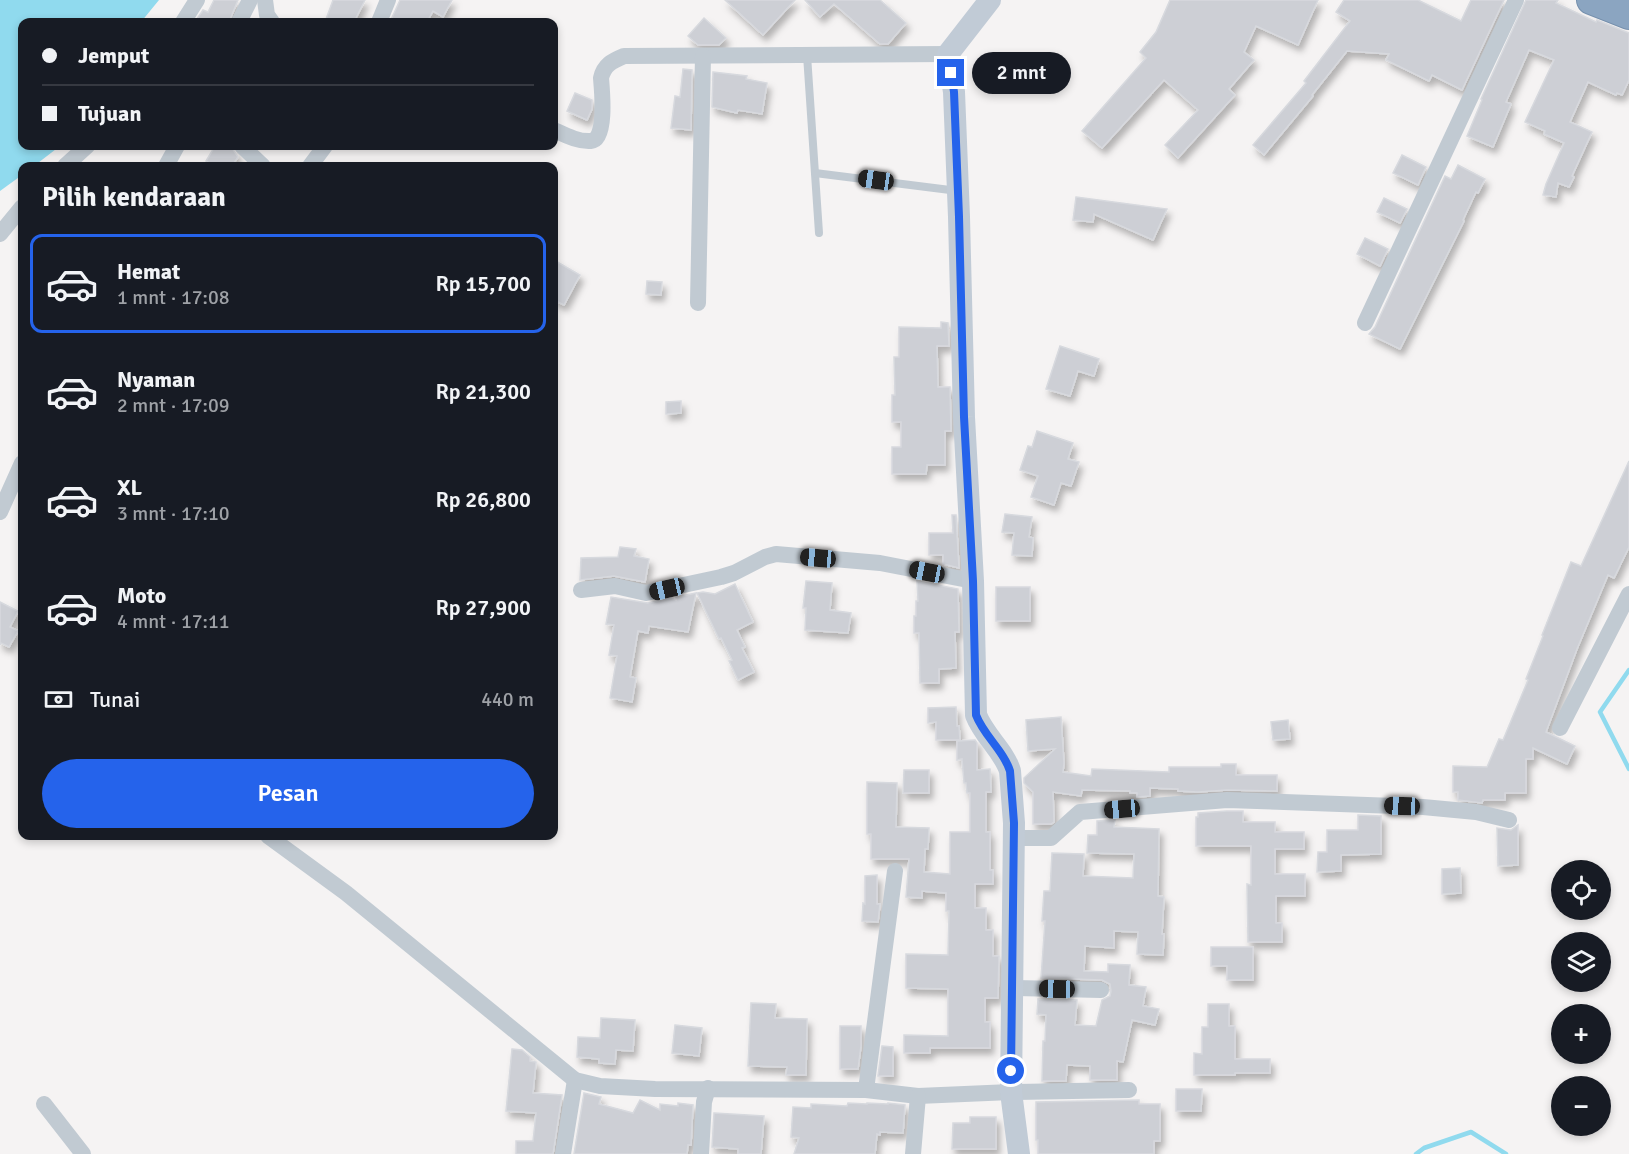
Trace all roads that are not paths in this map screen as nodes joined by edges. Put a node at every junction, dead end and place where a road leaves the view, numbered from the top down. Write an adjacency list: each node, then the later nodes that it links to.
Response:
1 (197, 0): 9 (street)
2 (250, 0): 10 (street)
3 (265, 0): 11 (street)
4 (388, 0): 12 (street)
5 (990, 0): 13 (street)
6 (1516, 0): 29 (street)
7 (1591, 0): 8 (highway)
8 (1629, 15)
9 (186, 18)
10 (241, 18)
11 (269, 18)
12 (381, 18)
13 (948, 54): 14 (street); 24 (street)
14 (807, 55): 15 (street); 23 (lane)
15 (703, 56): 16 (street); 28 (street)
16 (558, 132)
17 (83, 150): 20 (street)
18 (246, 150): 21 (street)
19 (323, 150): 22 (street)
20 (69, 162)
21 (259, 162)
22 (313, 162)
23 (815, 173): 24 (lane); 26 (lane)
24 (958, 191): 32 (street)
25 (18, 212): 27 (street)
26 (819, 233)
27 (0, 234)
28 (698, 303)
29 (1365, 323)
30 (18, 472): 31 (street)
31 (0, 512)
32 (973, 581): 33 (street); 37 (street)
33 (581, 590)
34 (1629, 594): 35 (street)
35 (1560, 728)
36 (1509, 820): 37 (street)
37 (1014, 838): 40 (street)
38 (273, 840): 42 (street)
39 (895, 871): 44 (street)
40 (1012, 988): 41 (street); 46 (street)
41 (1101, 990)
42 (575, 1080): 43 (street); 50 (street)
43 (708, 1088): 44 (street); 51 (street)
44 (866, 1090): 47 (street)
45 (1129, 1090): 46 (street)
46 (1011, 1092): 47 (street); 53 (street)
47 (918, 1096): 52 (street)
48 (44, 1104): 49 (street)
49 (83, 1154)
50 (563, 1154)
51 (700, 1154)
52 (913, 1154)
53 (1019, 1154)

